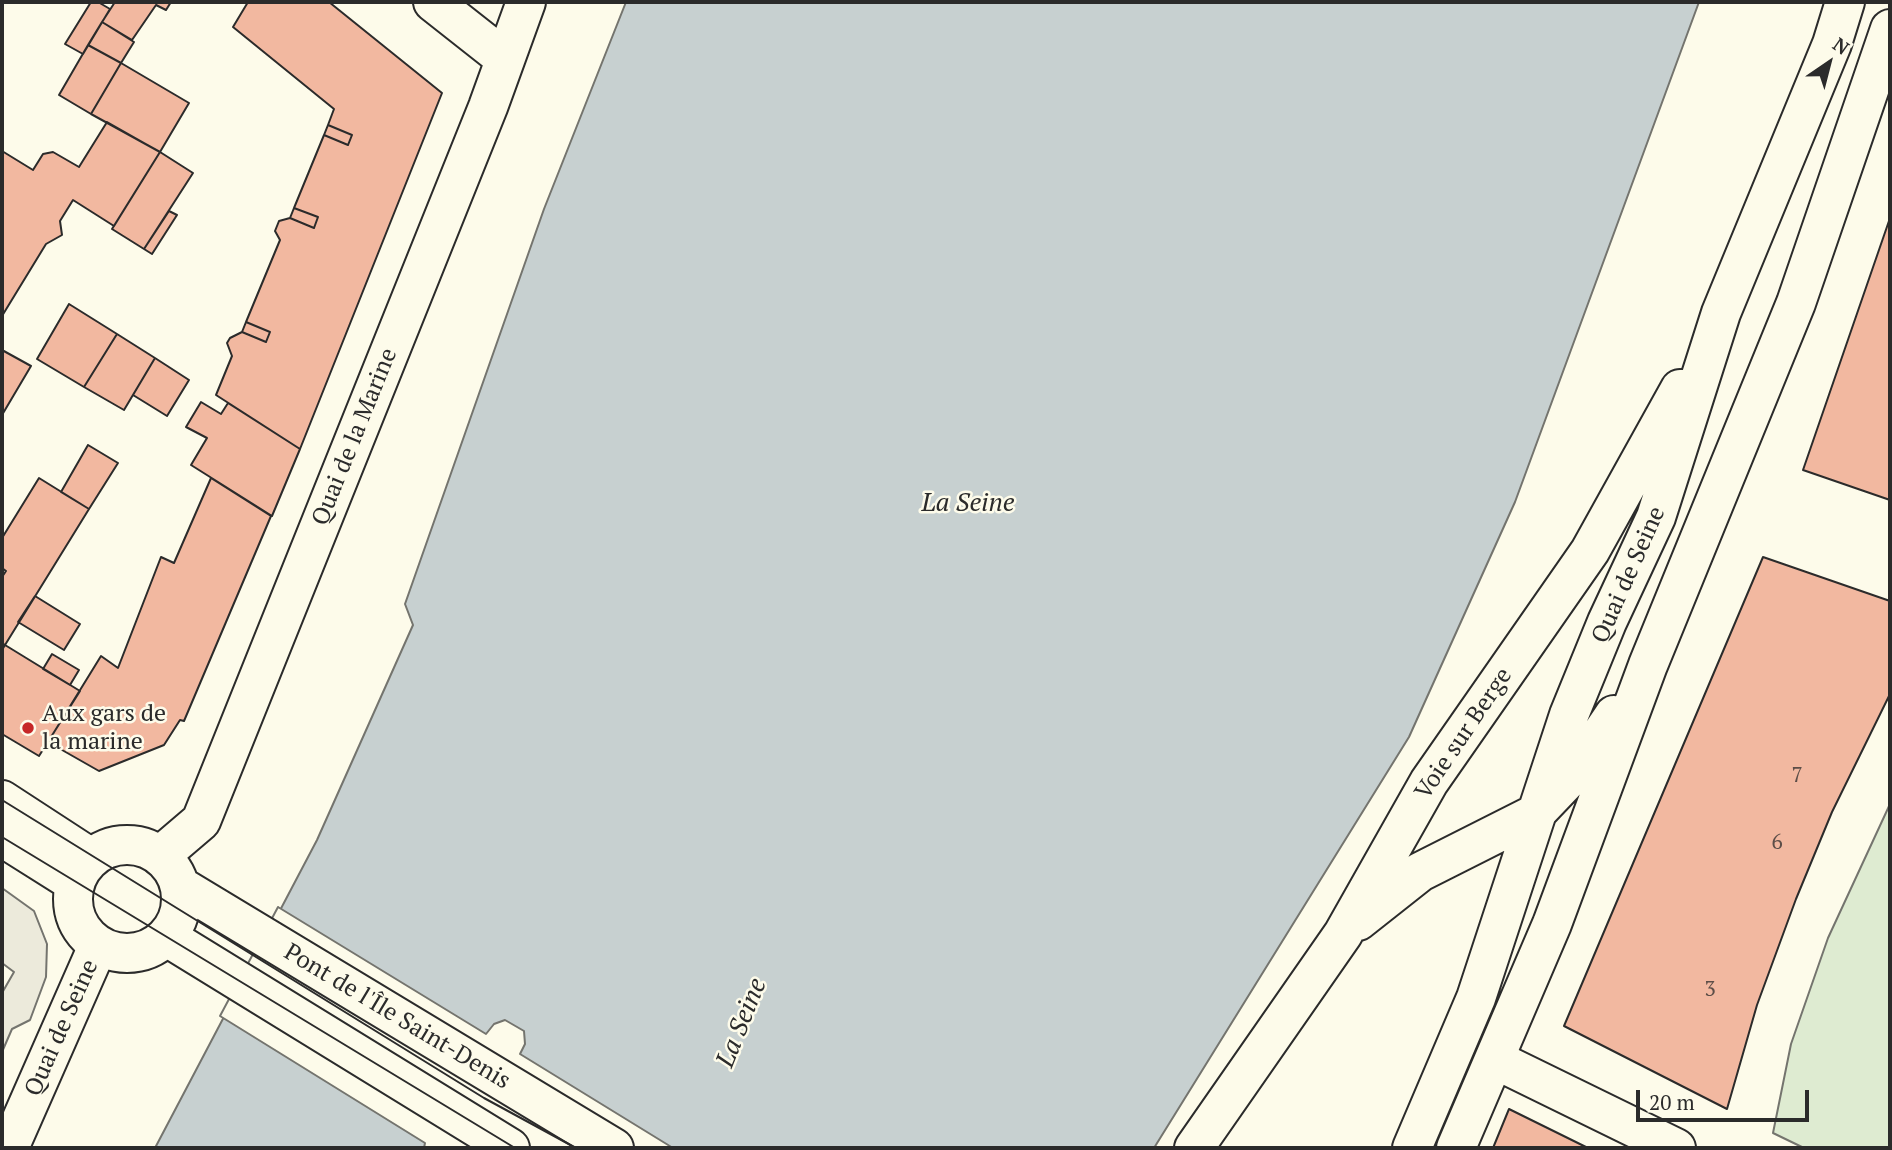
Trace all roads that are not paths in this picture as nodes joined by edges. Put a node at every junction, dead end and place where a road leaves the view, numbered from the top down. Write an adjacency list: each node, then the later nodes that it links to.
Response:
1 (433, 2): 5 (main road)
2 (526, 2): 5 (main road, Quai de la Marine)
3 (1845, 2): 7 (main road, Quai de Seine)
4 (1890, 29): 6 (main road, Quai de Seine)
5 (504, 58): 15 (main road, Quai de la Marine)
6 (1883, 73): 10 (main road, Quai de Seine)
7 (1721, 313): 8 (main road, Voie sur Berge); 9 (main road, Quai de Seine)
8 (1640, 462): 9 (main road); 16 (main road, Voie sur Berge)
9 (1665, 491): 12 (main road, Quai de Seine)
10 (1648, 665): 12 (main road); 19 (main road, Quai de Seine)
11 (2, 800): 14 (main road)
12 (1535, 814): 16 (main road); 24 (main road, Quai de Seine)
13 (2, 837): 14 (main road)
14 (83, 871): 15 (main road); 18 (main road)
15 (170, 871): 17 (main road); 22 (main road, Pont de l'Île Saint-Denis)
16 (1343, 934): 23 (main road, Voie sur Berge)
17 (167, 937): 18 (main road); 21 (main road, Pont de l'Île Saint-Denis)
18 (98, 946): 20 (main road, Quai de Seine)
19 (1496, 1060): 25 (main road, Quai de Seine); 26 (main road)
20 (9, 1148)
21 (510, 1148)
22 (614, 1148)
23 (1194, 1148)
24 (1412, 1148)
25 (1456, 1148)
26 (1676, 1148)

